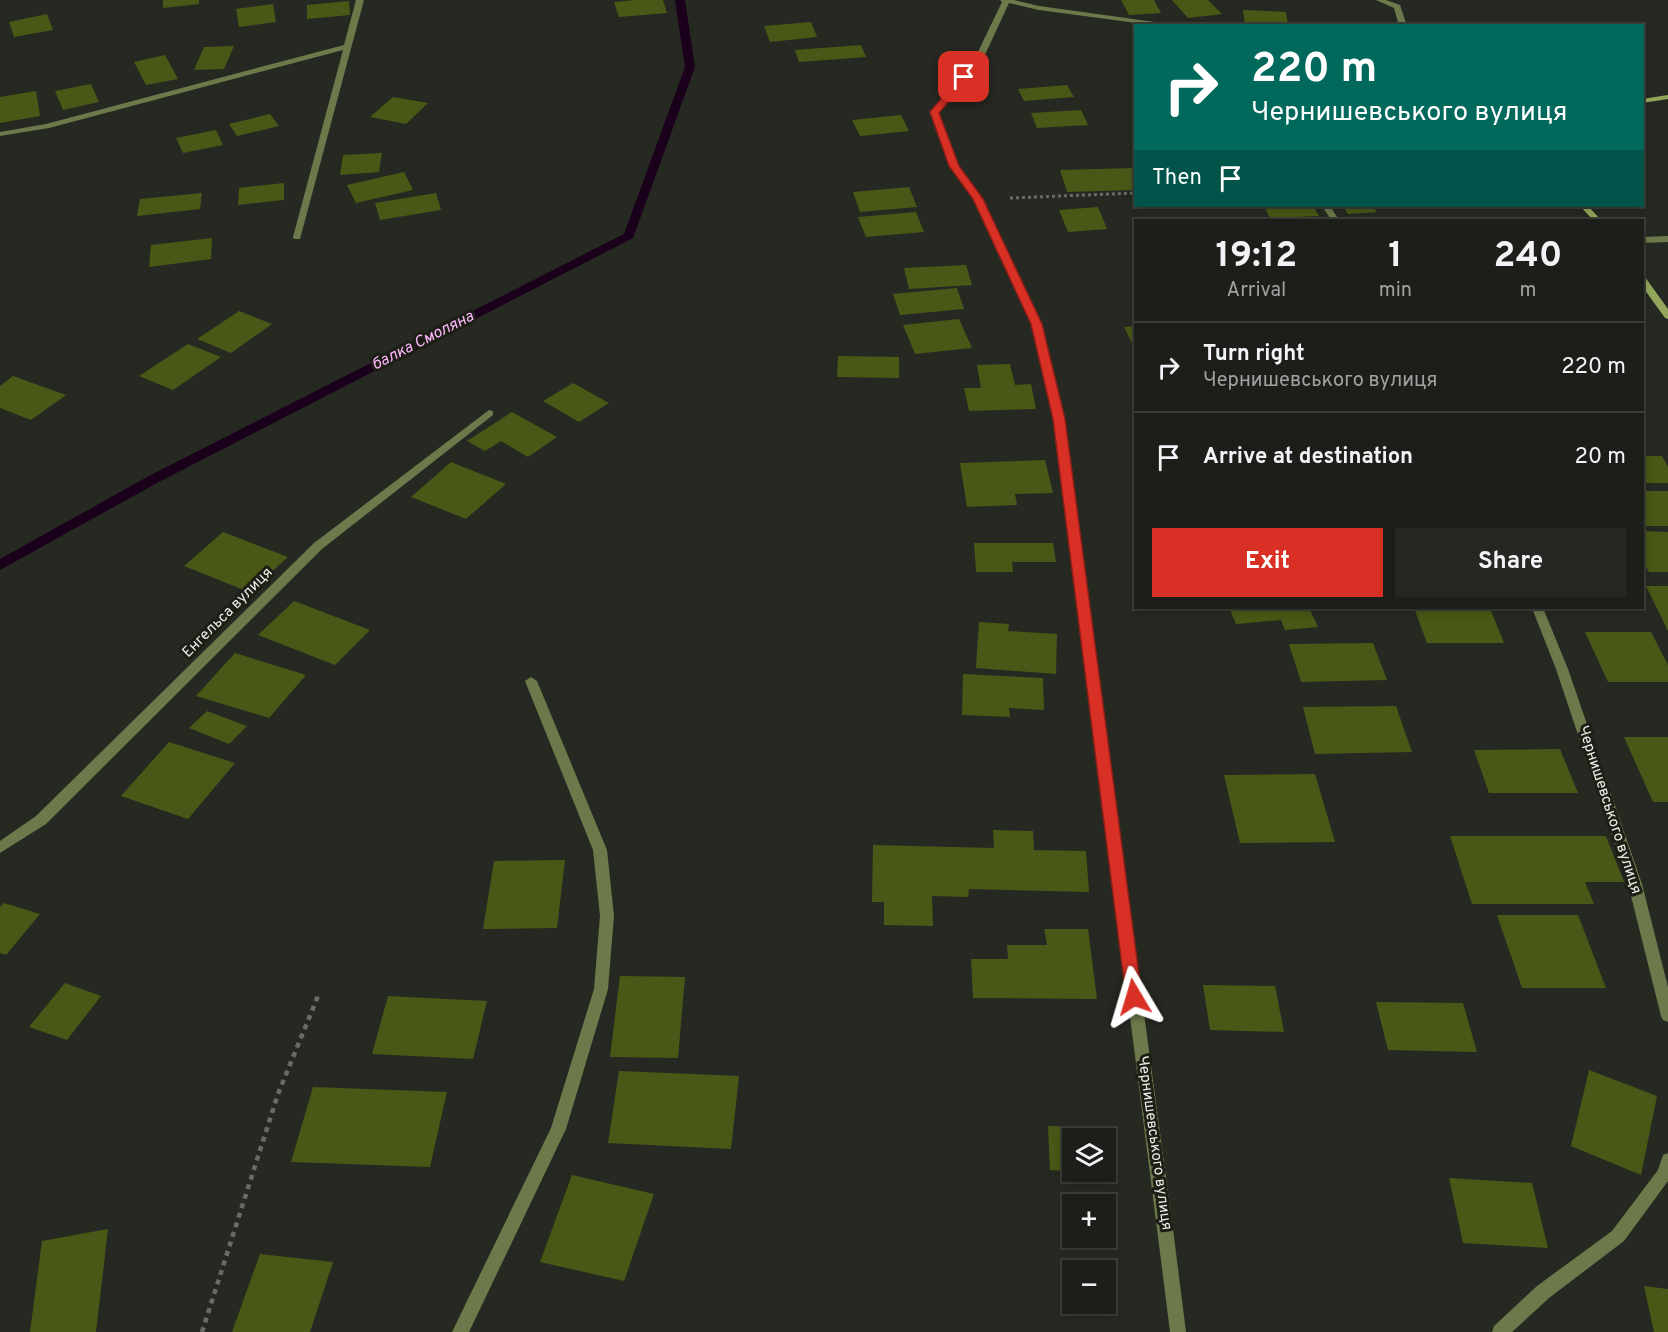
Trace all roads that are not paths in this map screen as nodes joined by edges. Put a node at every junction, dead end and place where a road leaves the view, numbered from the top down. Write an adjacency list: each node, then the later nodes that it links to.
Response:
1 (360, 0): 6 (street)
2 (1005, 0): 4 (street); 24 (street, Чернишевського вулиця)
3 (1380, 0): 5 (street)
4 (1165, 24)
5 (1402, 24)
6 (347, 47): 9 (street); 12 (street)
7 (1668, 97): 8 (street)
8 (1644, 101)
9 (0, 134)
10 (1585, 207): 11 (street)
11 (1596, 219)
12 (297, 237)
13 (1668, 239): 14 (street)
14 (1644, 240)
15 (1644, 282): 16 (street)
16 (1668, 316)
17 (489, 414): 20 (street, Енгельса вулиця)
18 (1537, 609): 21 (street, Чернишевського вулиця)
19 (531, 681): 23 (street)
20 (0, 848)
21 (1668, 1016)
22 (1668, 1160): 25 (street)
23 (460, 1332)
24 (1178, 1332)
25 (1500, 1332)

